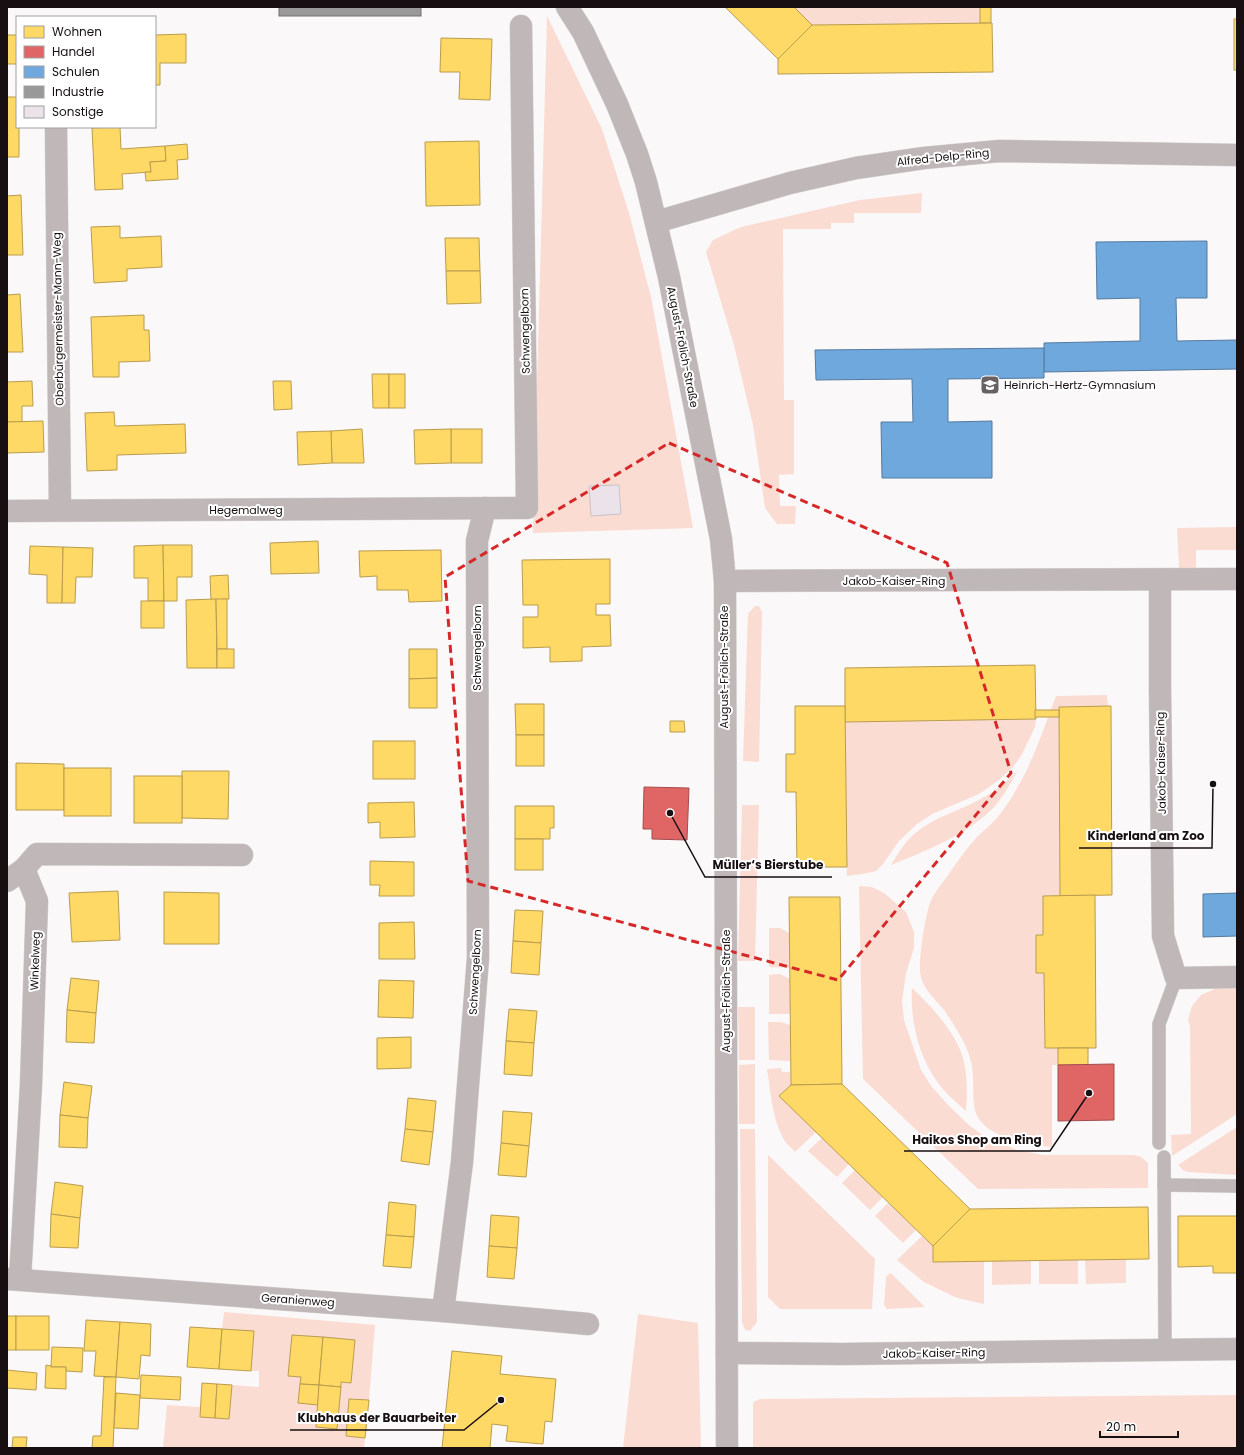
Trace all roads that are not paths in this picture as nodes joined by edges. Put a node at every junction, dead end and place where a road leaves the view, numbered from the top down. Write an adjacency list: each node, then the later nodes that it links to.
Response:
1 (567, 7): 5 (street, August-Frölich-Straße)
2 (521, 26): 6 (street, Schwengelborn)
3 (56, 128): 7 (street, Oberbürgermeister-Mann-Weg)
4 (1237, 155): 5 (street, Alfred-Delp-Ring)
5 (656, 222): 11 (street, August-Frölich-Straße)
6 (485, 508): 7 (street, Hegemalweg); 21 (street, Schwengelborn)
7 (60, 510): 8 (street, Hegemalweg)
8 (7, 511)
9 (1237, 579): 10 (street, Jakob-Kaiser-Ring)
10 (1160, 580): 11 (street, Jakob-Kaiser-Ring); 15 (street, Jakob-Kaiser-Ring)
11 (725, 581): 25 (street, August-Frölich-Straße)
12 (242, 855): 13 (street, Winkelweg)
13 (16, 875): 20 (street, Winkelweg)
14 (1237, 977): 15 (street)
15 (1176, 978): 16 (lane)
16 (1159, 1143)
17 (1164, 1157): 18 (lane)
18 (1164, 1185): 19 (lane); 24 (lane)
19 (1237, 1186)
20 (14, 1279): 21 (street, Geranienweg)
21 (443, 1311): 22 (street, Geranienweg)
22 (588, 1324)
23 (1237, 1349): 24 (street, Jakob-Kaiser-Ring)
24 (1165, 1350): 25 (street, Jakob-Kaiser-Ring)
25 (727, 1353): 26 (street)
26 (727, 1448)

